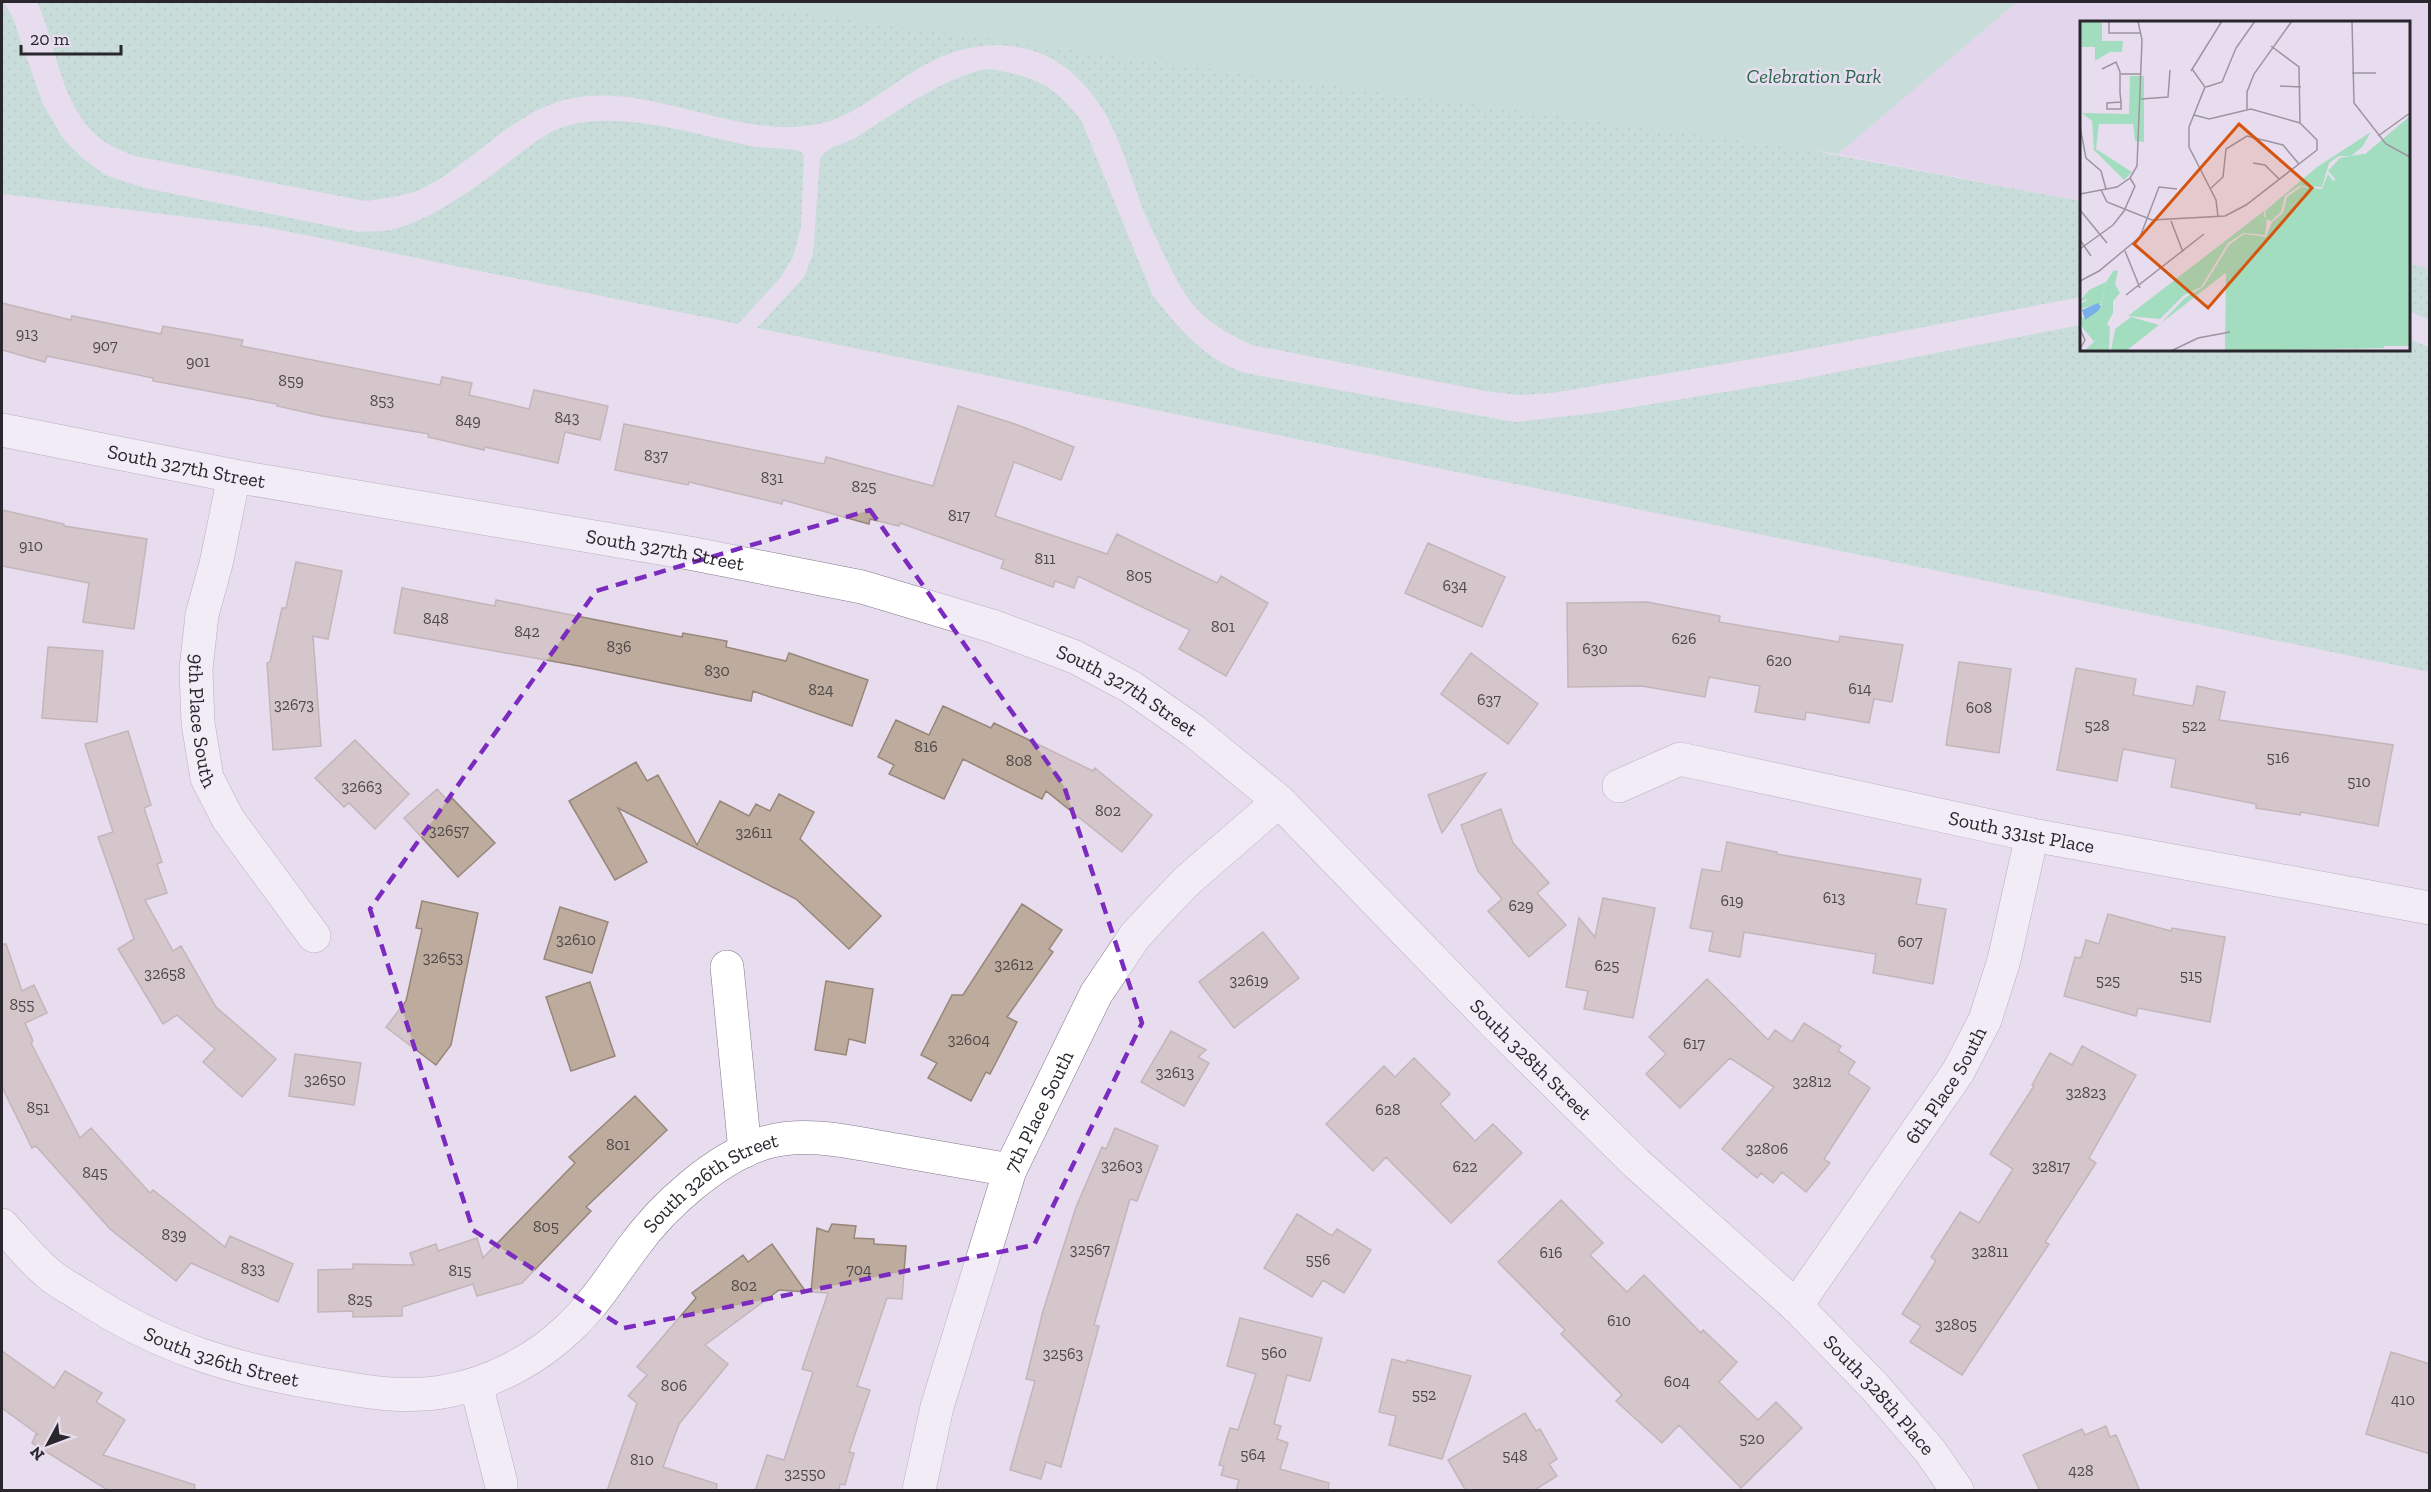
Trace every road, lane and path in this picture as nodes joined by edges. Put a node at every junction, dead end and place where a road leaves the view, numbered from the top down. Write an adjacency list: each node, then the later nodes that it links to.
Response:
1 (2, 430): 2 (street, South 327th Street)
2 (234, 476): 4 (street, South 327th Street); 7 (street, 9th Place South)
3 (1619, 786): 5 (street, South 331st Place)
4 (1279, 801): 10 (street, 7th Place South); 12 (street, South 328th Street)
5 (2032, 835): 6 (street, South 331st Place); 12 (street, 6th Place South)
6 (2430, 908)
7 (314, 936)
8 (727, 968): 9 (street)
9 (745, 1151): 10 (street, South 326th Street); 13 (street, South 326th Street)
10 (1010, 1170): 15 (street, 7th Place South)
11 (2, 1225): 13 (street, South 326th Street)
12 (1796, 1306): 16 (street, South 328th Place)
13 (476, 1384): 14 (street)
14 (501, 1483)
15 (919, 1491)
16 (1957, 1491)

